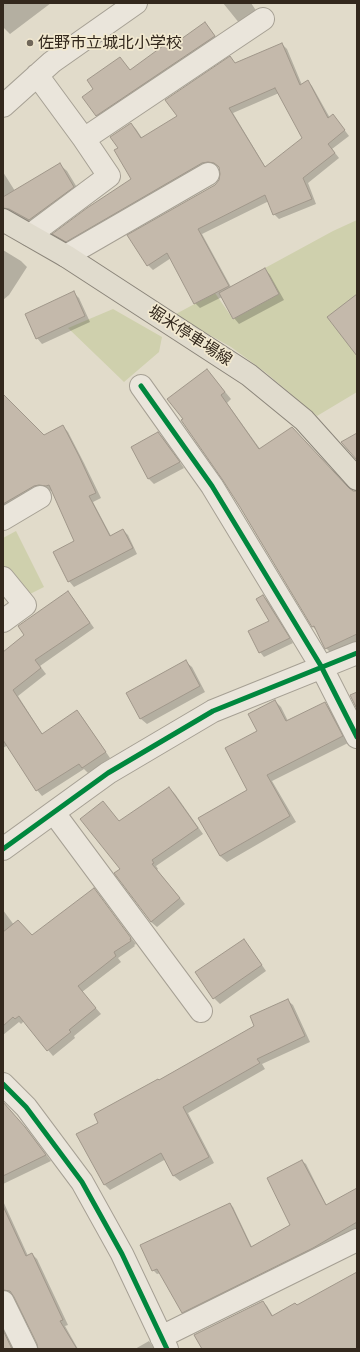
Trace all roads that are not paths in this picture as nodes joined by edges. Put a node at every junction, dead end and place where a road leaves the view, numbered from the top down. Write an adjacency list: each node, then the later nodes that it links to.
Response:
1 (136, 3): 3 (street)
2 (263, 19): 5 (street)
3 (37, 76): 4 (street); 5 (street)
4 (3, 106)
5 (84, 139): 8 (street)
6 (208, 174): 9 (street)
7 (3, 220): 8 (main road, 堀米停車場線)
8 (30, 235): 9 (main road, 堀米停車場線)
9 (66, 256): 11 (main road, 堀米停車場線)
10 (141, 386): 17 (street)
11 (357, 479)
12 (40, 497): 13 (street)
13 (3, 519)
14 (3, 578): 15 (street)
15 (3, 621)
16 (357, 653): 17 (street)
17 (321, 666): 18 (street); 19 (street)
18 (357, 737)
19 (54, 813): 20 (street); 21 (street)
20 (3, 849)
21 (201, 1011)
22 (3, 1084): 25 (street)
23 (357, 1240): 25 (street)
24 (3, 1302): 26 (street)
25 (164, 1343)
26 (26, 1349)

